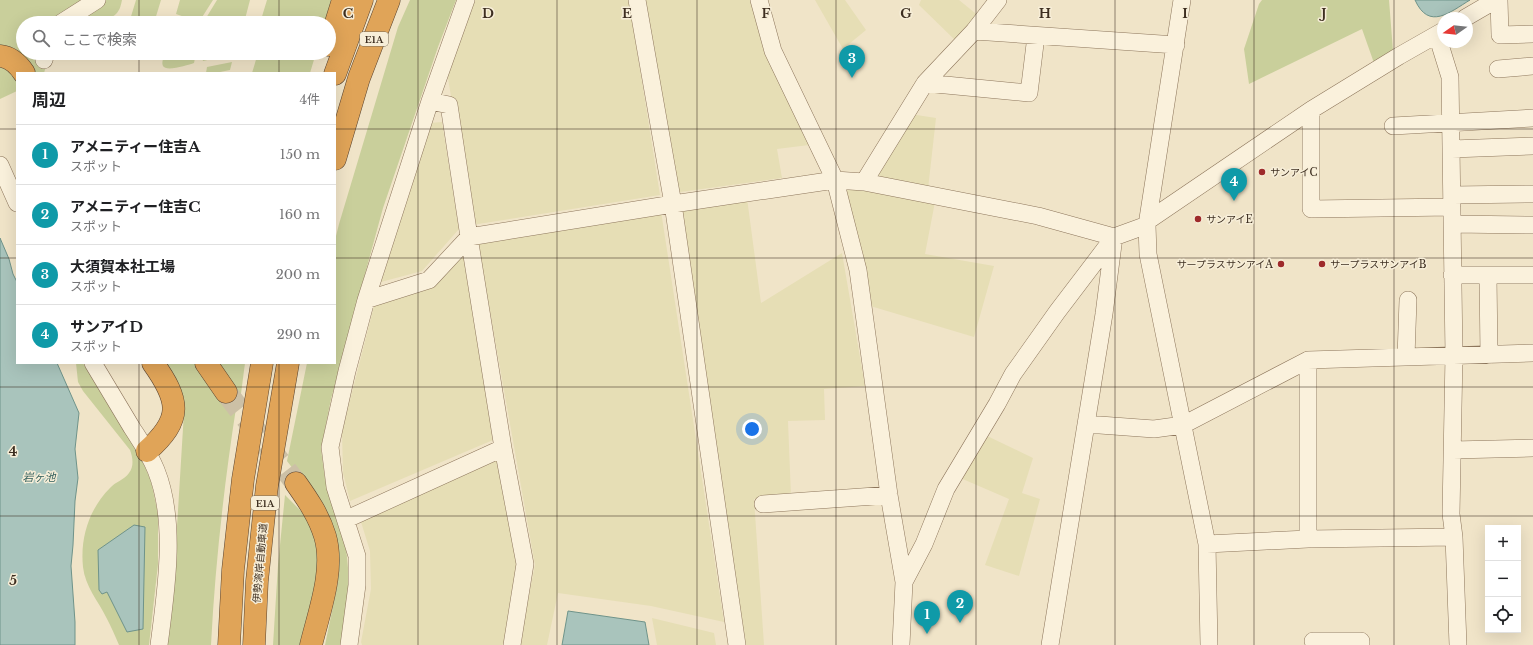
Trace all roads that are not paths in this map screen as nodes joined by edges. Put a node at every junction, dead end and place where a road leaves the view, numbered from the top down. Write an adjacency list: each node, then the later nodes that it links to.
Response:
1 (96, 0): 13 (street)
2 (343, 0): 14 (highway)
3 (362, 0): 27 (highway, E1A)
4 (389, 0): 36 (highway, E1A)
5 (466, 0): 29 (street)
6 (637, 0): 43 (street)
7 (759, 0): 38 (street)
8 (998, 0): 15 (street)
9 (1182, 0): 19 (street)
10 (1496, 0): 12 (street)
11 (1499, 0): 16 (street)
12 (1473, 13)
13 (71, 16)
14 (336, 22)
15 (974, 31): 18 (street); 28 (street)
16 (1533, 34)
17 (1437, 35): 30 (street)
18 (1036, 36): 19 (street); 28 (street)
19 (1176, 45): 44 (street)
20 (1443, 48): 32 (street)
21 (0, 56): 25 (highway)
22 (325, 60): 26 (highway)
23 (1533, 66): 24 (street)
24 (1498, 69)
25 (23, 72)
26 (321, 72)
27 (336, 72)
28 (925, 83): 39 (street)
29 (430, 101): 48 (street); 52 (street)
30 (1311, 110): 42 (street); 44 (street)
31 (1533, 118): 32 (street)
32 (1451, 122): 33 (street); 35 (street)
33 (1393, 126)
34 (1533, 146): 35 (street)
35 (1452, 149): 42 (street)
36 (336, 156)
37 (0, 165): 41 (street)
38 (835, 180): 39 (street); 43 (street); 72 (street)
39 (864, 182): 47 (street)
40 (1533, 194): 42 (street)
41 (16, 201)
42 (1452, 201): 45 (street)
43 (673, 204): 48 (street); 86 (street)
44 (1148, 223): 47 (street); 66 (street)
45 (1453, 224): 46 (street); 49 (street)
46 (1533, 225)
47 (1114, 237): 65 (street); 78 (street)
48 (469, 238): 52 (street); 67 (street)
49 (1452, 275): 50 (street); 55 (street)
50 (1488, 276): 51 (street); 56 (street)
51 (1533, 276)
52 (366, 300): 74 (street)
53 (1408, 300): 57 (street)
54 (1533, 354): 56 (street)
55 (1454, 355): 56 (street); 57 (street); 69 (street)
56 (1489, 355)
57 (1406, 356): 58 (street)
58 (1308, 360): 66 (street); 76 (street)
59 (94, 364): 70 (street)
60 (154, 364): 70 (highway)
61 (207, 364): 64 (highway)
62 (262, 364): 81 (highway, E1A)
63 (288, 364): 82 (highway, 伊勢湾岸自動車道 / E1A)
64 (226, 392)
65 (1086, 424): 66 (street); 88 (street)
66 (1183, 425): 77 (street)
67 (503, 448): 74 (street); 85 (street)
68 (1533, 448): 69 (street)
69 (1453, 450): 75 (street)
70 (147, 451): 80 (street)
71 (296, 483): 83 (highway)
72 (890, 495): 73 (street); 78 (street)
73 (762, 504)
74 (347, 519): 84 (street)
75 (1454, 537): 76 (street); 91 (street)
76 (1308, 539): 77 (street)
77 (1207, 544): 89 (street)
78 (904, 582): 87 (street)
79 (1313, 641): 90 (street)
80 (159, 645)
81 (229, 645)
82 (254, 645)
83 (311, 645)
84 (348, 645)
85 (512, 645)
86 (737, 645)
87 (901, 645)
88 (1050, 645)
89 (1209, 645)
90 (1360, 645)
91 (1458, 645)

